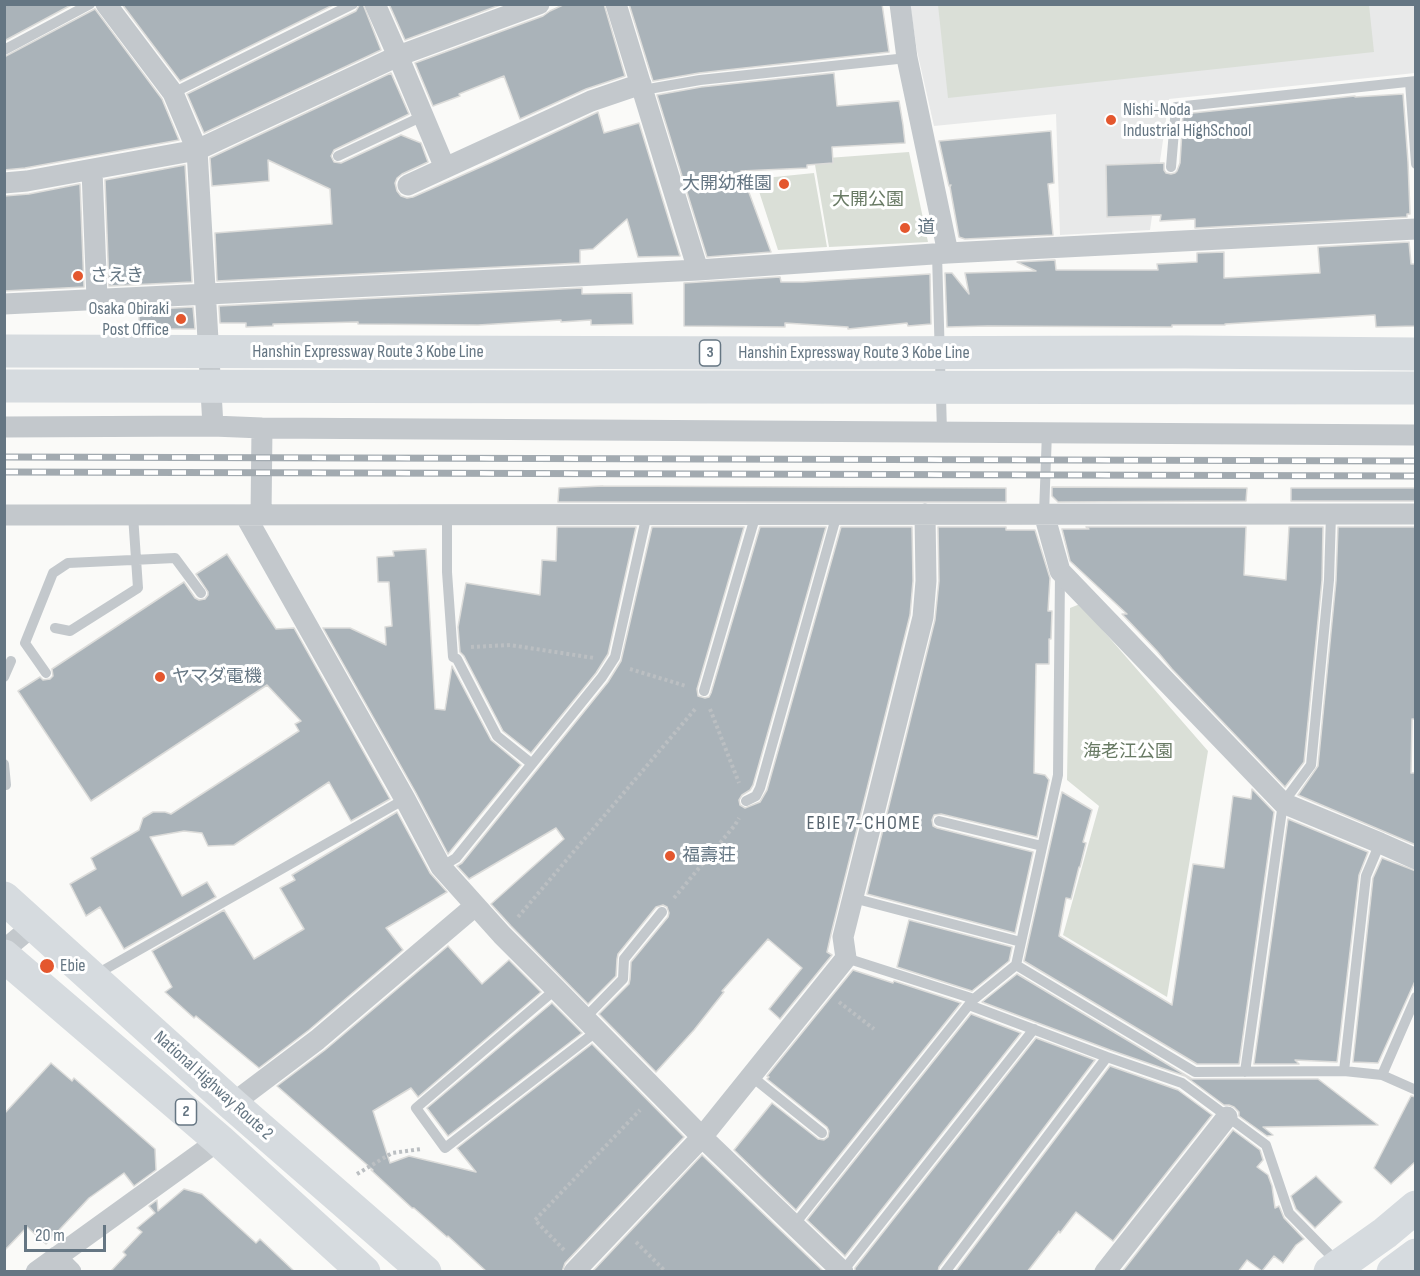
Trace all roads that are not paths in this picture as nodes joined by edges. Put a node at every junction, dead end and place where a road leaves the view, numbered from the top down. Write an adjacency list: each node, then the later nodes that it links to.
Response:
1 (90, 4): 9 (lane)
2 (106, 4): 14 (street)
3 (354, 4): 14 (lane)
4 (375, 4): 10 (street)
5 (539, 4): 8 (street)
6 (616, 4): 13 (street)
7 (900, 4): 11 (street)
8 (512, 9): 10 (street)
9 (4, 50)
10 (398, 57): 15 (street); 16 (street)
11 (907, 58): 13 (lane); 25 (street)
12 (1413, 81): 18 (lane); 19 (lane)
13 (642, 87): 20 (street); 26 (street)
14 (173, 93): 16 (street)
15 (423, 117): 17 (lane); 20 (street)
16 (197, 150): 21 (street); 27 (street)
17 (338, 156)
18 (1416, 164)
19 (1172, 167)
20 (445, 168): 23 (street)
21 (92, 170): 22 (street); 28 (street)
22 (4, 183)
23 (408, 185)
24 (1416, 229): 25 (street)
25 (943, 253): 26 (street); 37 (lane)
26 (698, 270): 27 (street)
27 (206, 294): 28 (street); 34 (street)
28 (97, 299): 29 (street)
29 (4, 304)
30 (4, 351): 31 (main road, Hanshin Expressway Route 3 Kobe Line / 3)
31 (1416, 354)
32 (4, 386): 33 (main road, Hanshin Expressway Route 3 Kobe Line / 3)
33 (1416, 388)
34 (213, 426): 35 (street); 36 (street)
35 (4, 427)
36 (262, 428): 37 (street); 49 (street)
37 (942, 432): 38 (street)
38 (1047, 432): 39 (street); 44 (lane)
39 (1416, 435)
40 (647, 514): 41 (street); 50 (street); 59 (lane)
41 (756, 514): 42 (street); 57 (lane)
42 (837, 514): 43 (street); 62 (lane)
43 (925, 514): 44 (street); 70 (street)
44 (1044, 514): 45 (street); 51 (street)
45 (1331, 514): 46 (street); 63 (lane)
46 (1416, 514)
47 (4, 515): 48 (street)
48 (133, 515): 49 (street); 53 (lane)
49 (253, 515): 50 (street); 61 (street)
50 (447, 515): 59 (lane)
51 (1060, 571): 63 (street); 66 (lane)
52 (201, 593): 55 (lane)
53 (55, 628)
54 (11, 661): 56 (lane)
55 (46, 672)
56 (4, 677)
57 (704, 692)
58 (4, 764): 60 (lane)
59 (532, 764): 68 (lane)
60 (4, 785)
61 (405, 799): 68 (street); 79 (lane)
62 (746, 801)
63 (1283, 802): 65 (street); 88 (lane)
64 (939, 821): 66 (lane)
65 (1380, 843): 67 (street); 87 (lane)
66 (1042, 846): 74 (lane)
67 (1416, 859)
68 (441, 867): 71 (street)
69 (4, 898): 73 (main road, National Highway Route 2 / 2)
70 (853, 898): 74 (lane); 77 (street)
71 (475, 906): 80 (street); 93 (street)
72 (662, 912): 83 (lane)
73 (34, 925): 75 (street); 79 (main road, National Highway Route 2 / 2)
74 (1021, 942): 78 (lane)
75 (4, 950)
76 (4, 956): 97 (main road, National Highway Route 2 / 2)
77 (846, 958): 82 (lane); 90 (street)
78 (1016, 965): 82 (lane); 86 (lane)
79 (91, 977): 93 (main road, National Highway Route 2 / 2)
80 (556, 989): 83 (street); 83 (lane)
81 (1416, 998): 89 (lane)
82 (971, 1002): 84 (lane); 99 (lane)
83 (591, 1024): 96 (street)
84 (1034, 1029): 85 (lane); 104 (lane)
85 (1107, 1057): 91 (lane); 108 (lane)
86 (1190, 1068): 88 (lane); 91 (lane)
87 (1344, 1071): 88 (lane); 89 (lane)
88 (1245, 1072)
89 (1382, 1075): 92 (lane)
90 (752, 1076): 95 (lane); 96 (street)
91 (1182, 1083): 94 (lane)
92 (1416, 1090)
93 (232, 1104): 107 (main road, National Highway Route 2 / 2)
94 (1227, 1117): 102 (lane); 109 (street)
95 (822, 1133)
96 (702, 1137): 99 (street); 103 (street)
97 (219, 1140): 101 (street); 106 (main road, National Highway Route 2 / 2)
98 (1416, 1207): 102 (main road)
99 (794, 1225): 104 (street)
100 (1416, 1255): 110 (main road)
101 (64, 1264): 105 (street)
102 (1335, 1268)
103 (577, 1269)
104 (843, 1271)
105 (36, 1272)
106 (364, 1272)
107 (425, 1272)
108 (945, 1272)
109 (1105, 1272)
110 (1394, 1272)

